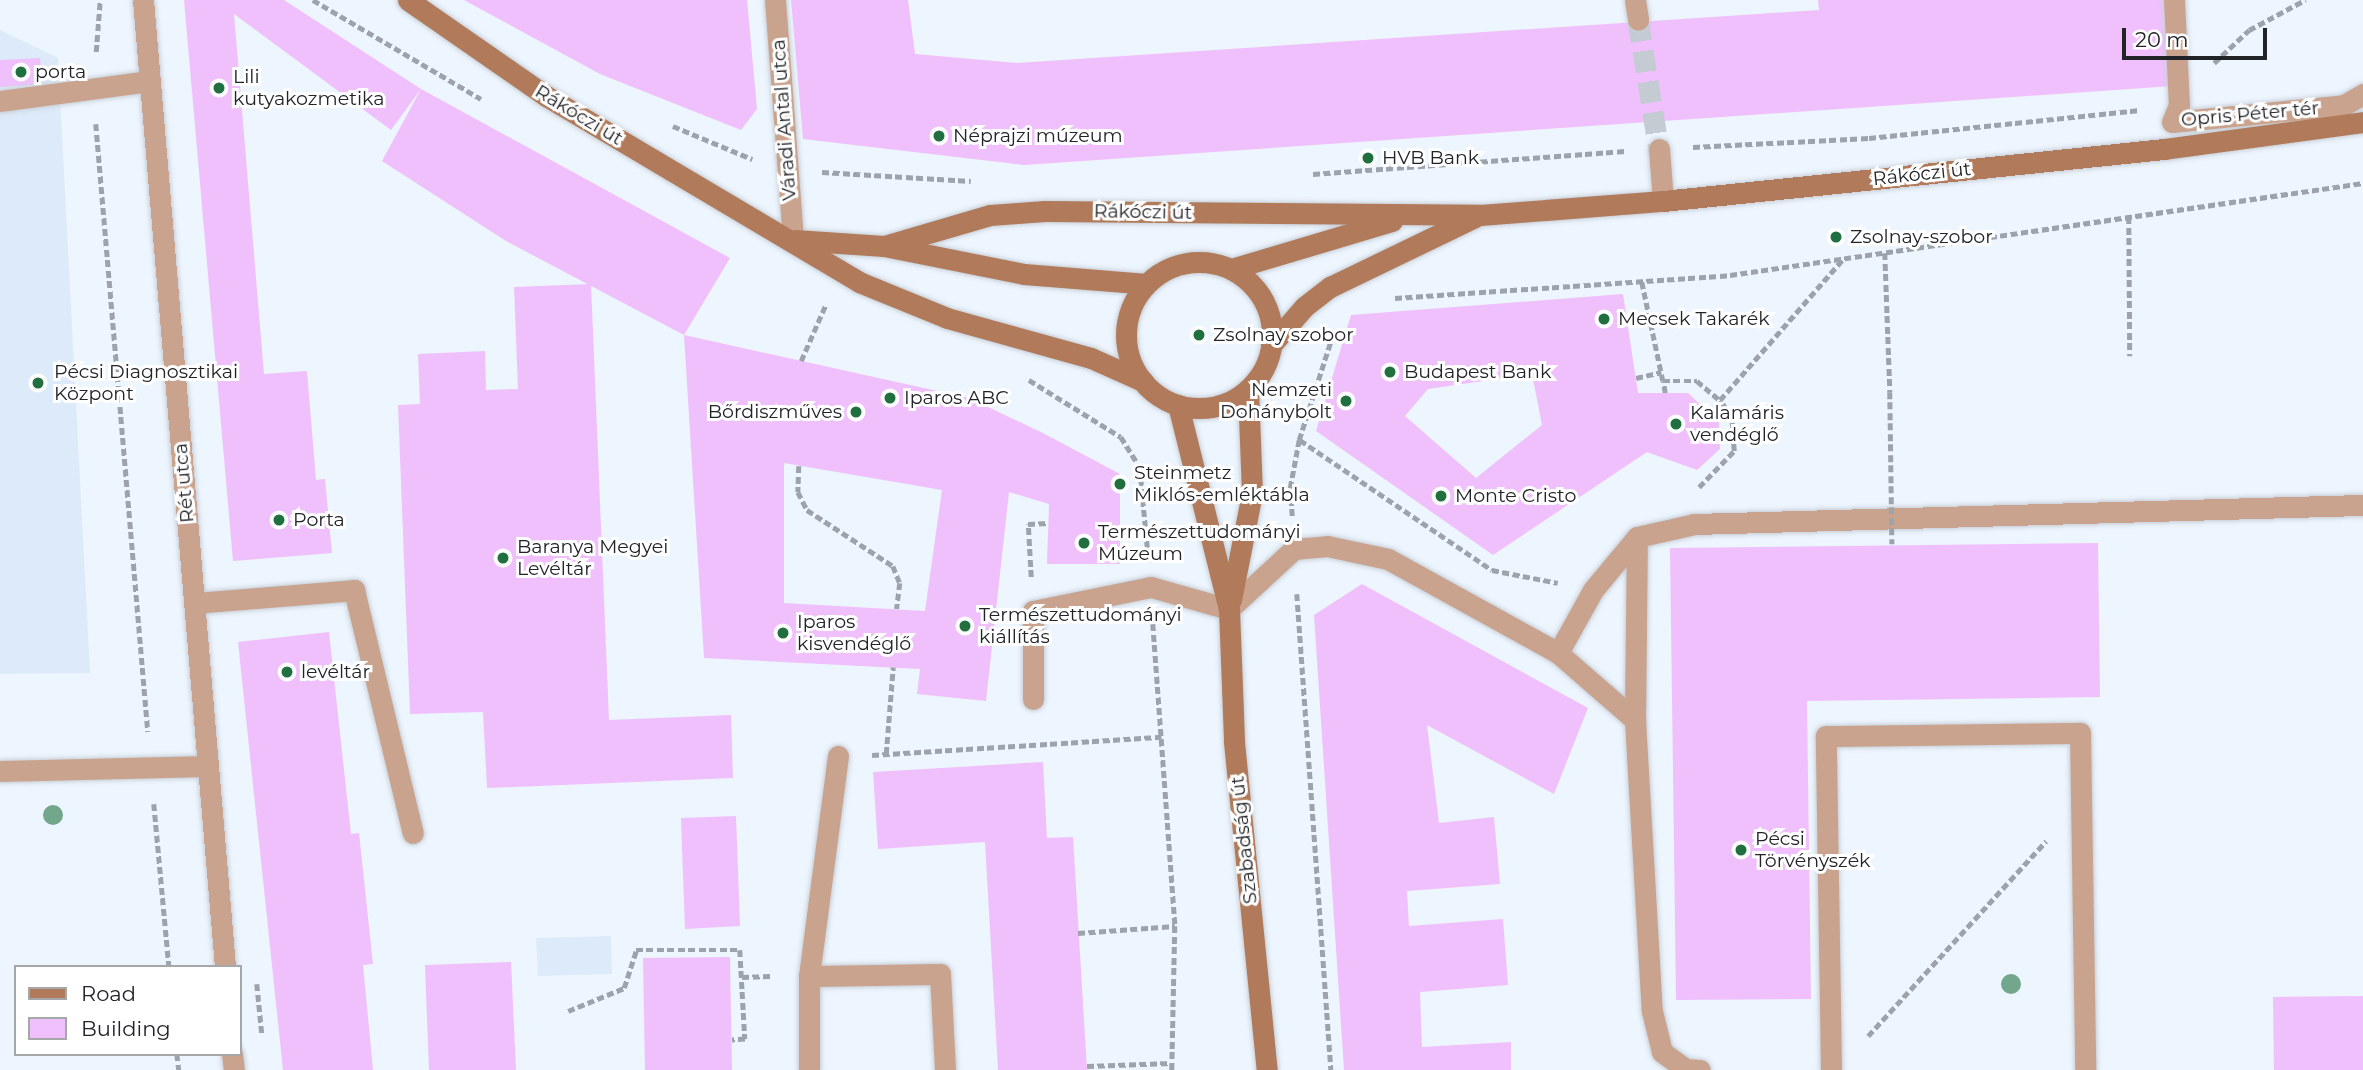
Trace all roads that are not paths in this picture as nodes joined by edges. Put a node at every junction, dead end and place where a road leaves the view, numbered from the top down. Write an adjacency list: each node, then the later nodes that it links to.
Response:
1 (143, 0): 5 (street, Rét utca)
2 (408, 0): 13 (street, Rákóczi út)
3 (775, 0): 13 (street, Váradi Antal utca)
4 (2174, 0): 6 (street, Opris Péter tér)
5 (149, 81): 7 (street); 23 (street, Rét utca)
6 (2363, 94)
7 (0, 102)
8 (2363, 122): 10 (street, Rákóczi út)
9 (1659, 149): 10 (street)
10 (1664, 201): 11 (street, Rákóczi út)
11 (1480, 215): 12 (street, Rákóczi út); 17 (street, Rákóczi út)
12 (1408, 216): 14 (street, Rákóczi út); 15 (street, Rákóczi út)
13 (793, 240): 14 (street, Rákóczi út); 18 (street, Rákóczi út)
14 (884, 246): 16 (street, Rákóczi út)
15 (1231, 270): 16 (street); 17 (street)
16 (1147, 284): 18 (street)
17 (1271, 345): 19 (street)
18 (1143, 381): 20 (street)
19 (1248, 388): 20 (street); 24 (street, Szabadság út)
20 (1178, 405): 24 (street, Szabadság út)
21 (2363, 505): 22 (street)
22 (1637, 537): 25 (street); 27 (street)
23 (194, 603): 29 (street, Rét utca); 31 (street)
24 (1229, 609): 25 (street); 26 (street); 36 (street, Szabadság út)
25 (1558, 653): 27 (street)
26 (1033, 699)
27 (1635, 720): 37 (street)
28 (838, 756): 33 (street)
29 (208, 766): 30 (street); 32 (street, Rét utca)
30 (0, 771)
31 (413, 833)
32 (225, 965)
33 (809, 976): 34 (street); 35 (street)
34 (809, 1070)
35 (945, 1070)
36 (1267, 1070)
37 (1700, 1070)
38 (1831, 1070): 39 (street)
39 (2085, 1070)

